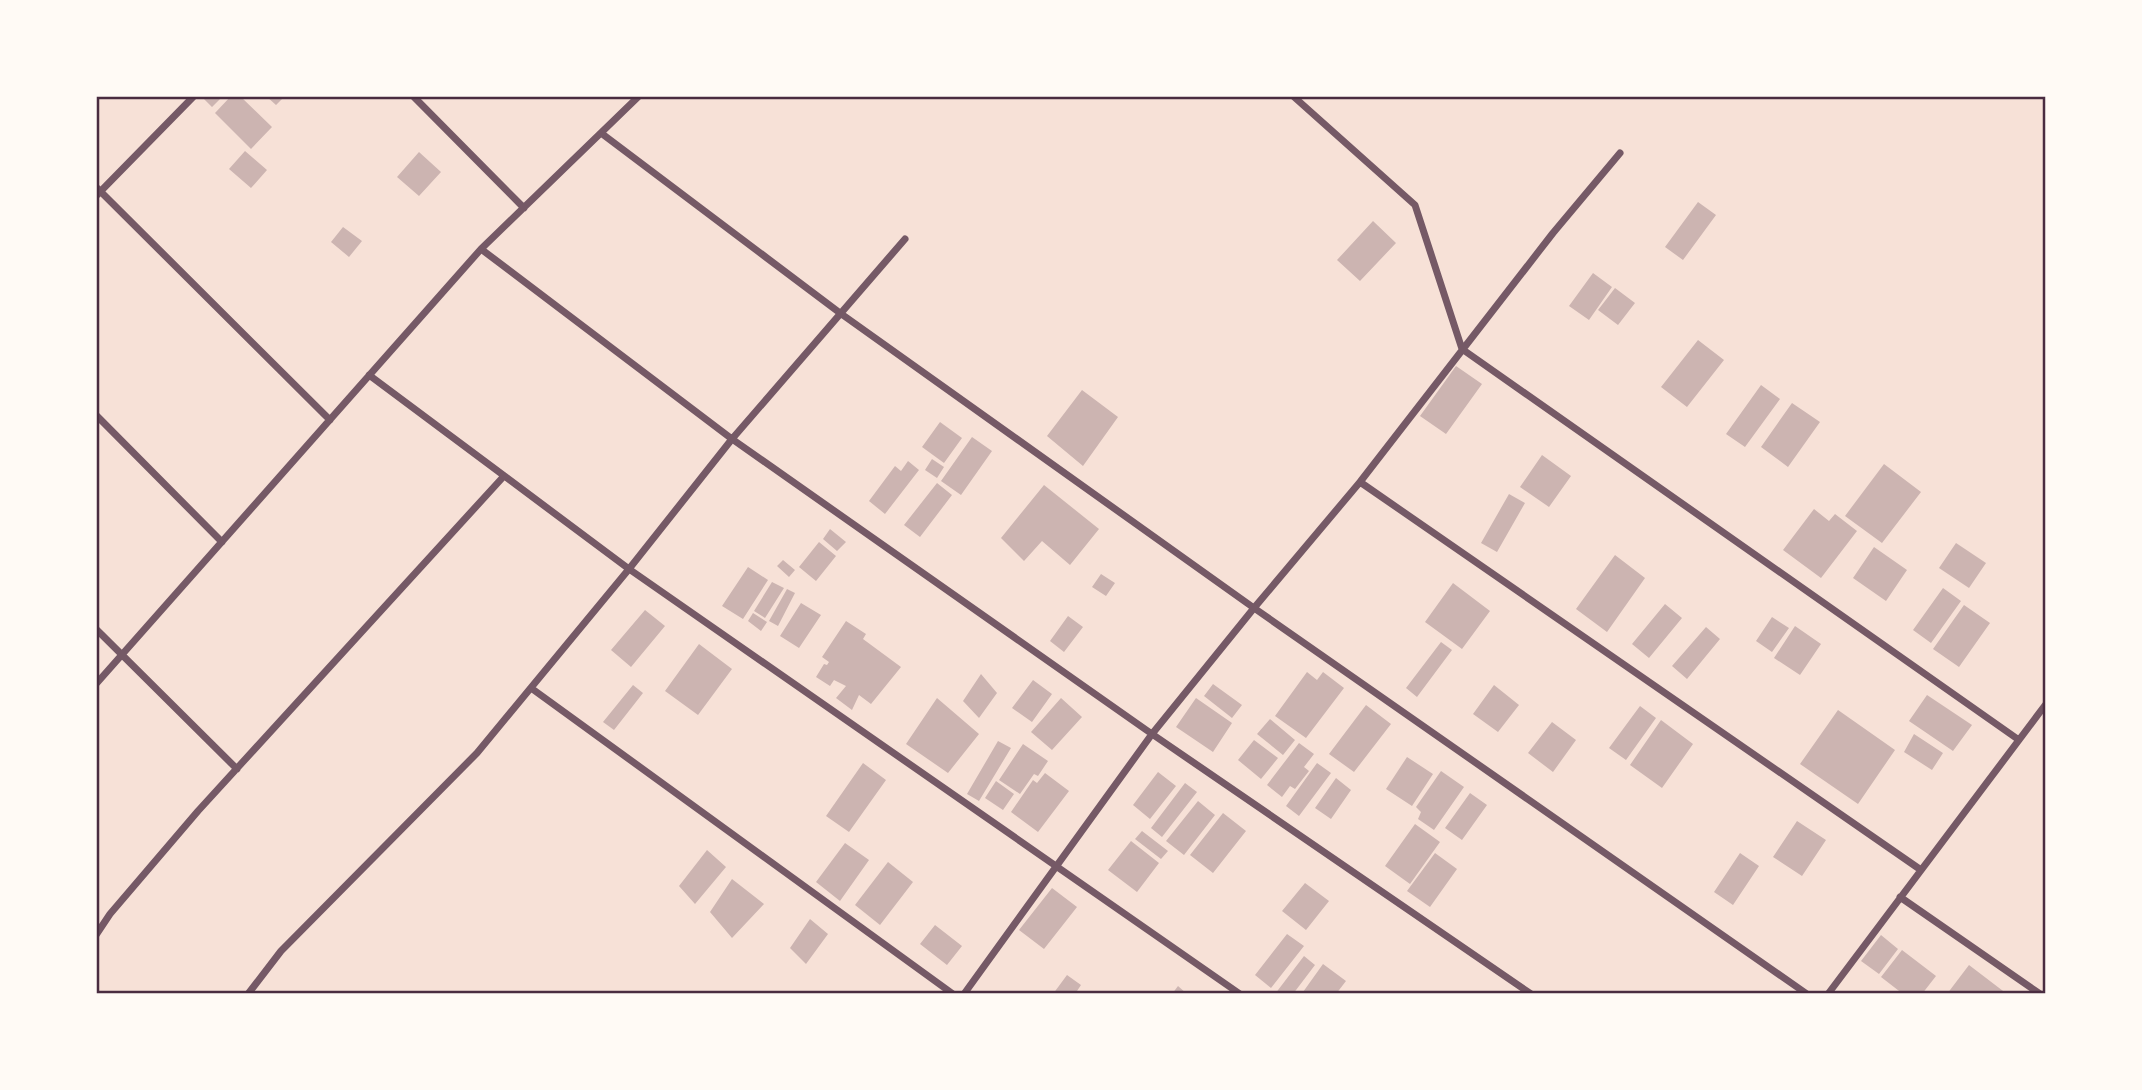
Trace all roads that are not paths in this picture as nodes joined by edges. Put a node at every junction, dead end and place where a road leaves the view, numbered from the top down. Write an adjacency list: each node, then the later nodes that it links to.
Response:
1 (194, 96): 7 (street)
2 (413, 96): 8 (street)
3 (639, 96): 5 (street)
4 (1293, 96): 12 (street)
5 (601, 133): 8 (street); 11 (street)
6 (1620, 153): 12 (street)
7 (98, 191): 15 (street)
8 (524, 208): 10 (street)
9 (905, 239): 11 (street)
10 (481, 249): 13 (street); 16 (street)
11 (840, 313): 16 (street); 21 (street)
12 (1462, 349): 18 (street); 28 (street)
13 (369, 375): 15 (street); 17 (street)
14 (96, 415): 19 (street)
15 (330, 420): 19 (street)
16 (732, 439): 20 (street); 27 (street)
17 (504, 477): 20 (street); 29 (street)
18 (1360, 482): 21 (street); 31 (street)
19 (222, 542): 23 (street)
20 (629, 569): 25 (street); 30 (street)
21 (1254, 608): 27 (street); 39 (street)
22 (96, 629): 23 (street)
23 (122, 655): 24 (street); 29 (street)
24 (96, 684)
25 (531, 688): 34 (street); 35 (street)
26 (2046, 704): 28 (street)
27 (1152, 734): 30 (street); 38 (street)
28 (2019, 740): 31 (street)
29 (237, 769): 33 (street)
30 (1056, 867): 36 (street); 37 (street)
31 (1921, 870): 32 (street)
32 (1900, 897): 40 (street); 41 (street)
33 (96, 935)
34 (248, 994)
35 (953, 994)
36 (964, 994)
37 (1240, 994)
38 (1531, 994)
39 (1807, 994)
40 (1828, 994)
41 (2040, 994)

